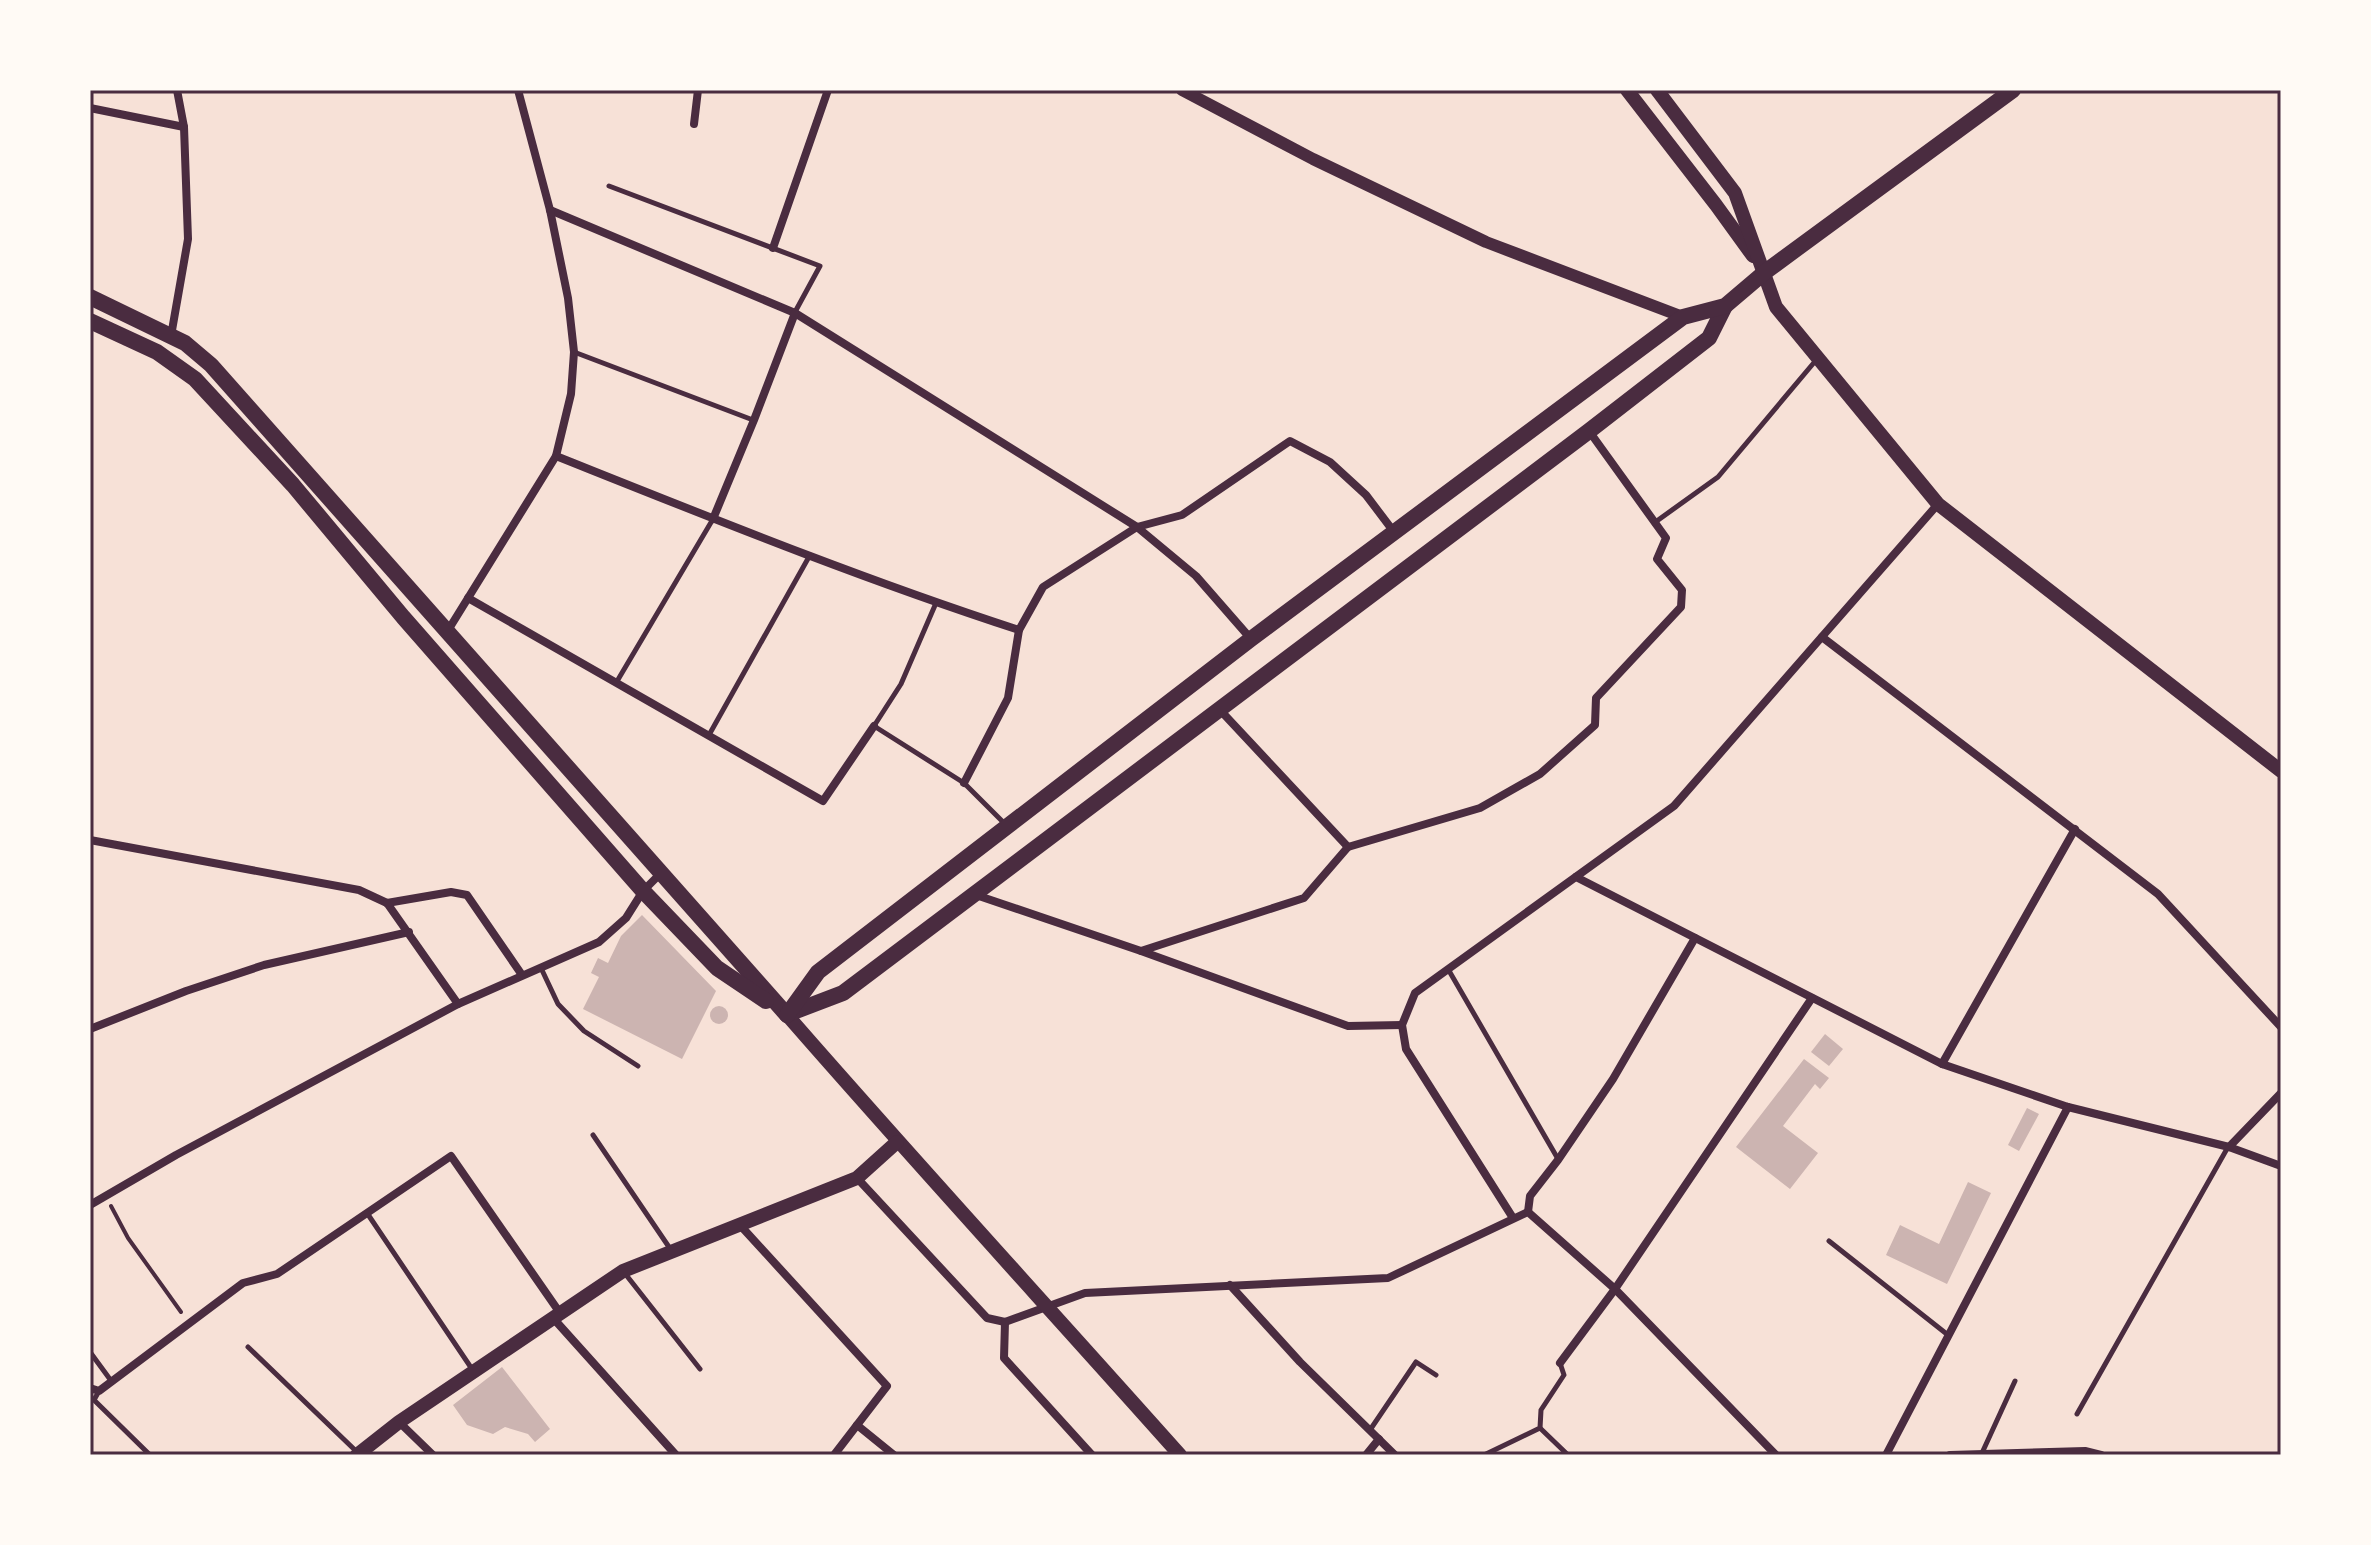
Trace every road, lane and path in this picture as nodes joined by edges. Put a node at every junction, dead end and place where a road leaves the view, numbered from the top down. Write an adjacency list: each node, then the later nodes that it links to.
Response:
1 (177, 90): 11 (street)
2 (518, 90): 13 (street)
3 (698, 90): 10 (street)
4 (828, 90): 14 (street)
5 (1182, 90): 19 (street)
6 (1627, 90): 15 (main road)
7 (1657, 90): 15 (main road)
8 (2013, 90): 15 (main road)
9 (90, 108): 11 (street)
10 (694, 124)
11 (184, 127): 21 (street)
12 (609, 186): 14 (lane)
13 (550, 210): 18 (street); 22 (street)
14 (773, 248): 18 (lane)
15 (1765, 272): 17 (main road); 23 (main road)
16 (90, 297): 21 (main road)
17 (1725, 306): 19 (main road); 25 (main road)
18 (795, 313): 24 (street); 30 (street)
19 (1683, 317): 31 (main road)
20 (90, 321): 51 (main road)
21 (171, 336): 36 (main road)
22 (574, 352): 24 (lane); 26 (street)
23 (1818, 358): 27 (main road); 29 (lane)
24 (754, 420): 28 (street)
25 (1589, 431): 29 (street); 40 (main road)
26 (556, 456): 28 (street); 33 (street)
27 (1938, 504): 37 (street); 43 (main road)
28 (713, 519): 32 (street); 39 (lane)
29 (1654, 523): 48 (street)
30 (1137, 527): 31 (street); 35 (street); 38 (street)
31 (1394, 532): 38 (main road)
32 (810, 555): 34 (street); 42 (lane)
33 (468, 598): 36 (street); 39 (street)
34 (936, 603): 35 (street); 41 (lane)
35 (1019, 630): 44 (street)
36 (447, 632): 49 (main road)
37 (1822, 637): 46 (street); 50 (street)
38 (1251, 639): 45 (main road)
39 (616, 683): 42 (street)
40 (1219, 709): 48 (street); 52 (main road)
41 (874, 726): 42 (street); 44 (lane)
42 (708, 735)
43 (2281, 771)
44 (964, 783): 45 (lane)
45 (1008, 827): 62 (main road)
46 (2075, 829): 64 (street); 66 (street)
47 (90, 840): 53 (street)
48 (1348, 847): 56 (street)
49 (661, 873): 51 (street); 62 (main road)
50 (1576, 877): 55 (street); 58 (street)
51 (643, 891): 57 (street); 62 (main road)
52 (972, 894): 56 (street); 62 (main road)
53 (387, 903): 54 (street); 59 (street)
54 (409, 932): 61 (street); 65 (street)
55 (1695, 938): 60 (street); 73 (street)
56 (1141, 951): 63 (street)
57 (541, 967): 59 (street); 67 (lane)
58 (1448, 969): 63 (street); 73 (lane)
59 (522, 975): 61 (street)
60 (1812, 998): 66 (street); 86 (street)
61 (458, 1004): 76 (street)
62 (787, 1015): 71 (main road)
63 (1402, 1025): 80 (street)
64 (2281, 1027)
65 (90, 1029)
66 (1942, 1064): 69 (street)
67 (638, 1066)
68 (2281, 1093): 72 (street)
69 (2068, 1107): 72 (street); 91 (street)
70 (593, 1135): 83 (lane)
71 (897, 1142): 75 (main road); 87 (main road)
72 (2229, 1147): 74 (street); 101 (lane)
73 (1558, 1160): 78 (street)
74 (2281, 1166)
75 (857, 1178): 81 (main road); 89 (street)
76 (105, 1196): 77 (street); 90 (path)
77 (90, 1205)
78 (1528, 1212): 80 (street); 86 (street)
79 (367, 1213): 88 (street); 90 (street); 96 (lane)
80 (1513, 1218): 85 (street)
81 (739, 1224): 83 (main road); 103 (street)
82 (1829, 1241): 91 (lane)
83 (672, 1251): 84 (main road)
84 (623, 1271): 88 (main road); 95 (lane)
85 (1230, 1285): 87 (street); 105 (street)
86 (1615, 1289): 94 (street); 120 (street)
87 (1049, 1307): 89 (street); 115 (main road)
88 (556, 1315): 96 (main road); 111 (street)
89 (1005, 1322): 114 (street)
90 (190, 1323): 99 (street)
91 (1949, 1335): 121 (street)
92 (248, 1347): 107 (lane)
93 (90, 1352): 99 (lane)
94 (1560, 1363): 104 (lane)
95 (700, 1369)
96 (474, 1372): 102 (main road)
97 (1436, 1375): 105 (lane)
98 (2015, 1381): 108 (lane)
99 (112, 1382): 100 (street)
100 (95, 1390): 109 (lane)
101 (2077, 1414)
102 (399, 1422): 107 (main road); 110 (street)
103 (857, 1425): 112 (street); 113 (street)
104 (1540, 1428): 118 (lane); 119 (lane)
105 (1370, 1430): 106 (street)
106 (1379, 1439): 116 (street); 117 (street)
107 (358, 1454)
108 (1982, 1454): 122 (street); 123 (street)
109 (150, 1455)
110 (433, 1455)
111 (676, 1455)
112 (834, 1455)
113 (894, 1455)
114 (1092, 1455)
115 (1180, 1455)
116 (1366, 1455)
117 (1395, 1455)
118 (1484, 1455)
119 (1568, 1455)
120 (1776, 1455)
121 (1886, 1455)
122 (1950, 1455)
123 (2101, 1455)

